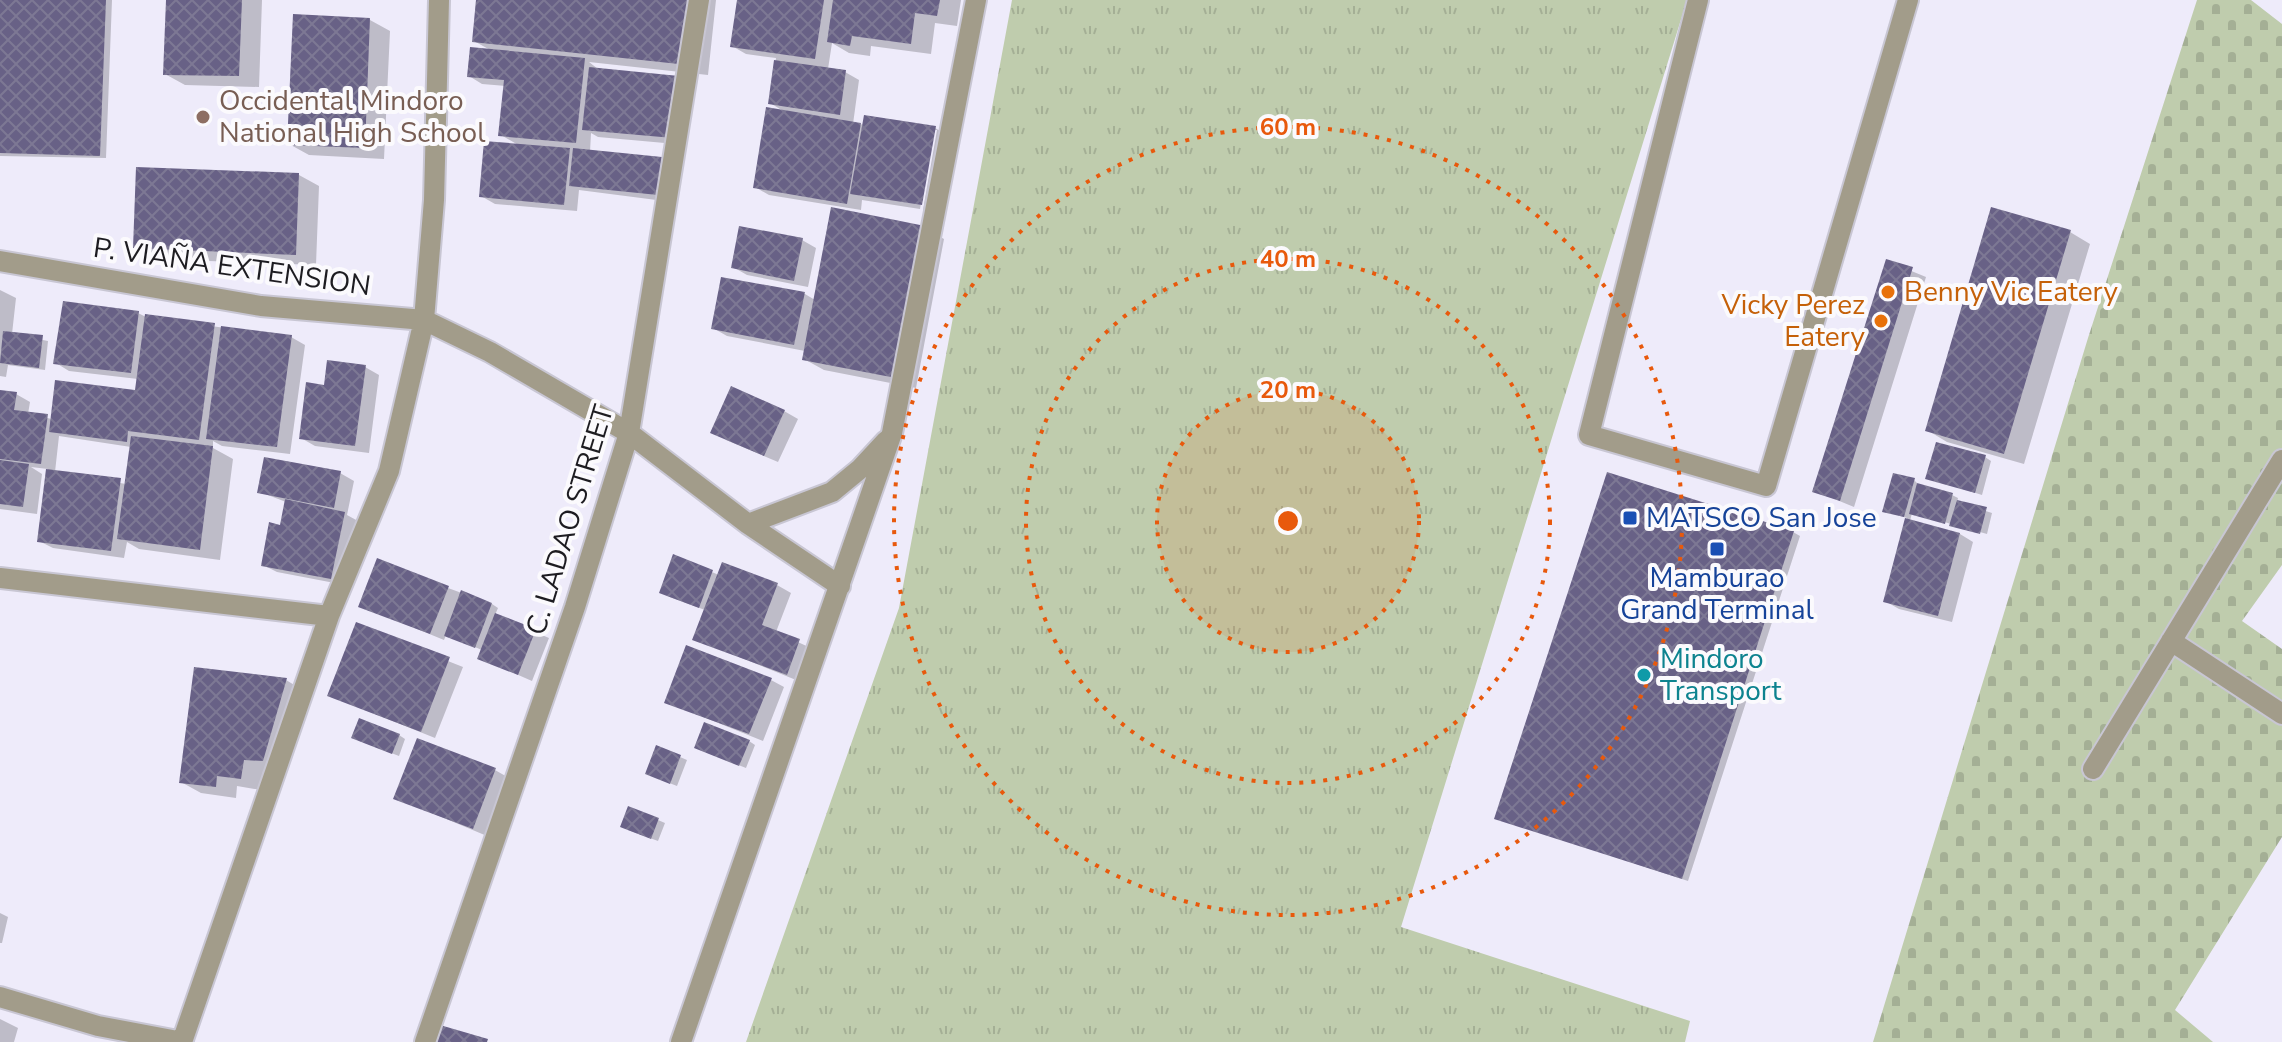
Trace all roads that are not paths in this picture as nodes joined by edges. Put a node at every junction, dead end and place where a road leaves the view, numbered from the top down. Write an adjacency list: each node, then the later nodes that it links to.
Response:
1 (439, 0): 7 (street)
2 (699, 0): 8 (street, C. LADAO STREET)
3 (976, 0): 9 (street)
4 (1698, 0): 5 (street)
5 (1906, 7)
6 (0, 261): 7 (street, P. VIAÑA EXTENSION)
7 (424, 320): 8 (street); 14 (street)
8 (629, 433): 11 (street); 20 (street, C. LADAO STREET)
9 (892, 433): 11 (street); 13 (street)
10 (2282, 460): 15 (street)
11 (748, 524): 13 (street)
12 (0, 578): 14 (street)
13 (840, 586): 21 (street)
14 (329, 616): 19 (street)
15 (2171, 641): 16 (street); 17 (street)
16 (2282, 714)
17 (2093, 769)
18 (0, 997): 19 (street)
19 (183, 1042)
20 (425, 1042)
21 (681, 1042)

